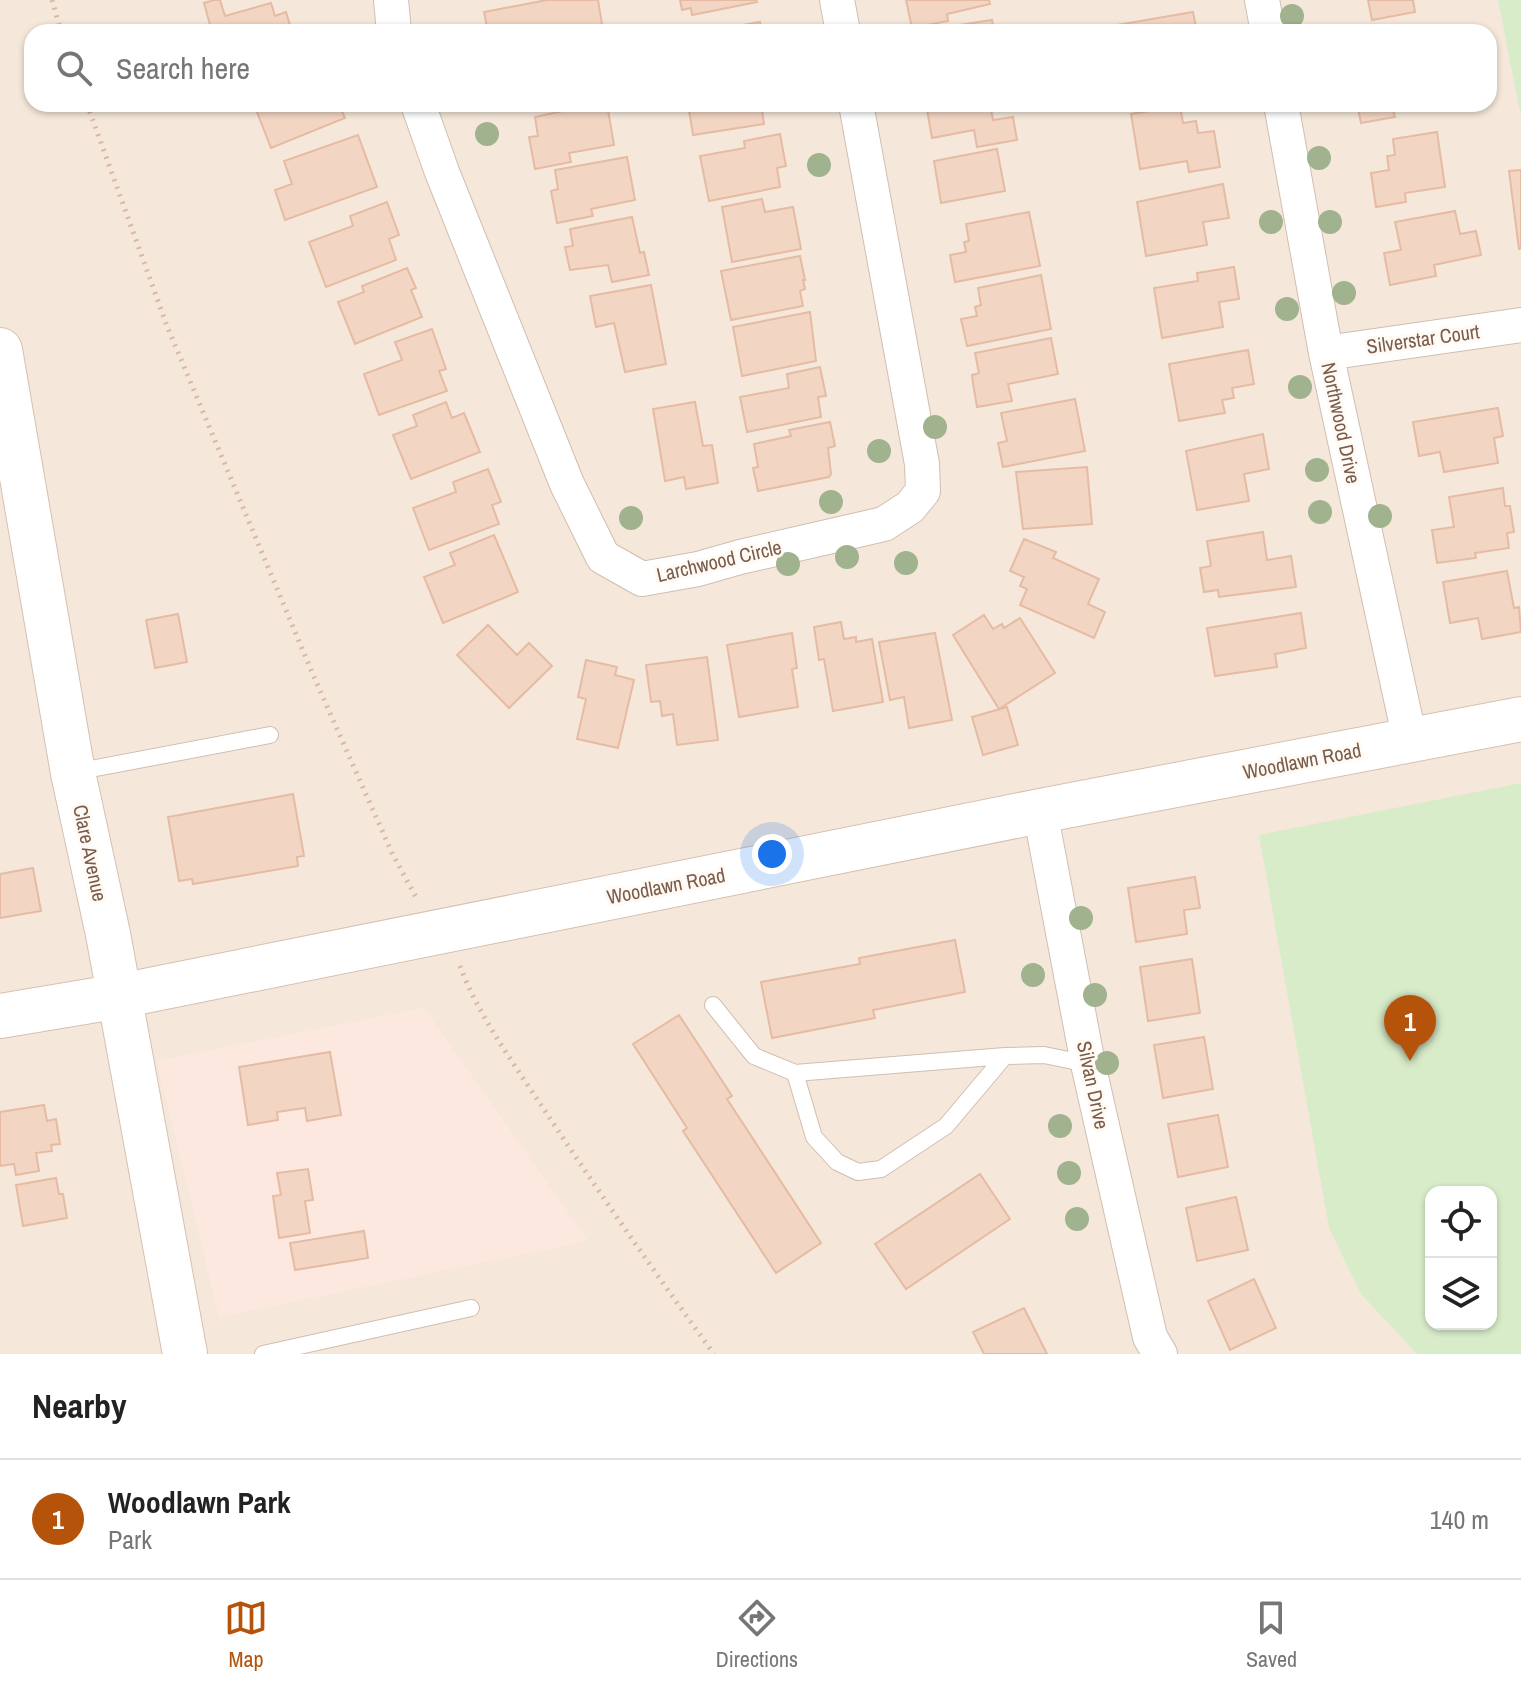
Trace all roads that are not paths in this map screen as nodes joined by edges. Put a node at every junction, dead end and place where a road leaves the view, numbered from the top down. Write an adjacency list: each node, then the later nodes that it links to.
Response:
1 (391, 0): 4 (street)
2 (837, 0): 5 (street)
3 (1262, 0): 6 (street)
4 (393, 24)
5 (842, 24)
6 (1266, 24)
7 (421, 112): 8 (street, Larchwood Circle)
8 (857, 112)
9 (1282, 112): 12 (street, Northwood Drive)
10 (1521, 325): 12 (street, Silverstar Court)
11 (0, 350): 16 (main road, Clare Avenue)
12 (1326, 353): 15 (street, Northwood Drive)
13 (1521, 719): 15 (main road, Woodlawn Road)
14 (270, 735): 16 (lane)
15 (1410, 740): 17 (main road, Woodlawn Road)
16 (73, 773): 18 (main road, Clare Avenue)
17 (1040, 811): 18 (main road, Woodlawn Road); 22 (street, Silvan Drive)
18 (120, 996): 20 (main road, Woodlawn Road); 25 (main road, Clare Avenue)
19 (713, 1005): 23 (lane)
20 (0, 1016)
21 (1005, 1056): 22 (lane); 23 (lane); 23 (lane)
22 (1088, 1064): 27 (street, Silvan Drive)
23 (795, 1073)
24 (471, 1308): 26 (lane)
25 (185, 1354)
26 (263, 1354)
27 (1160, 1354)

